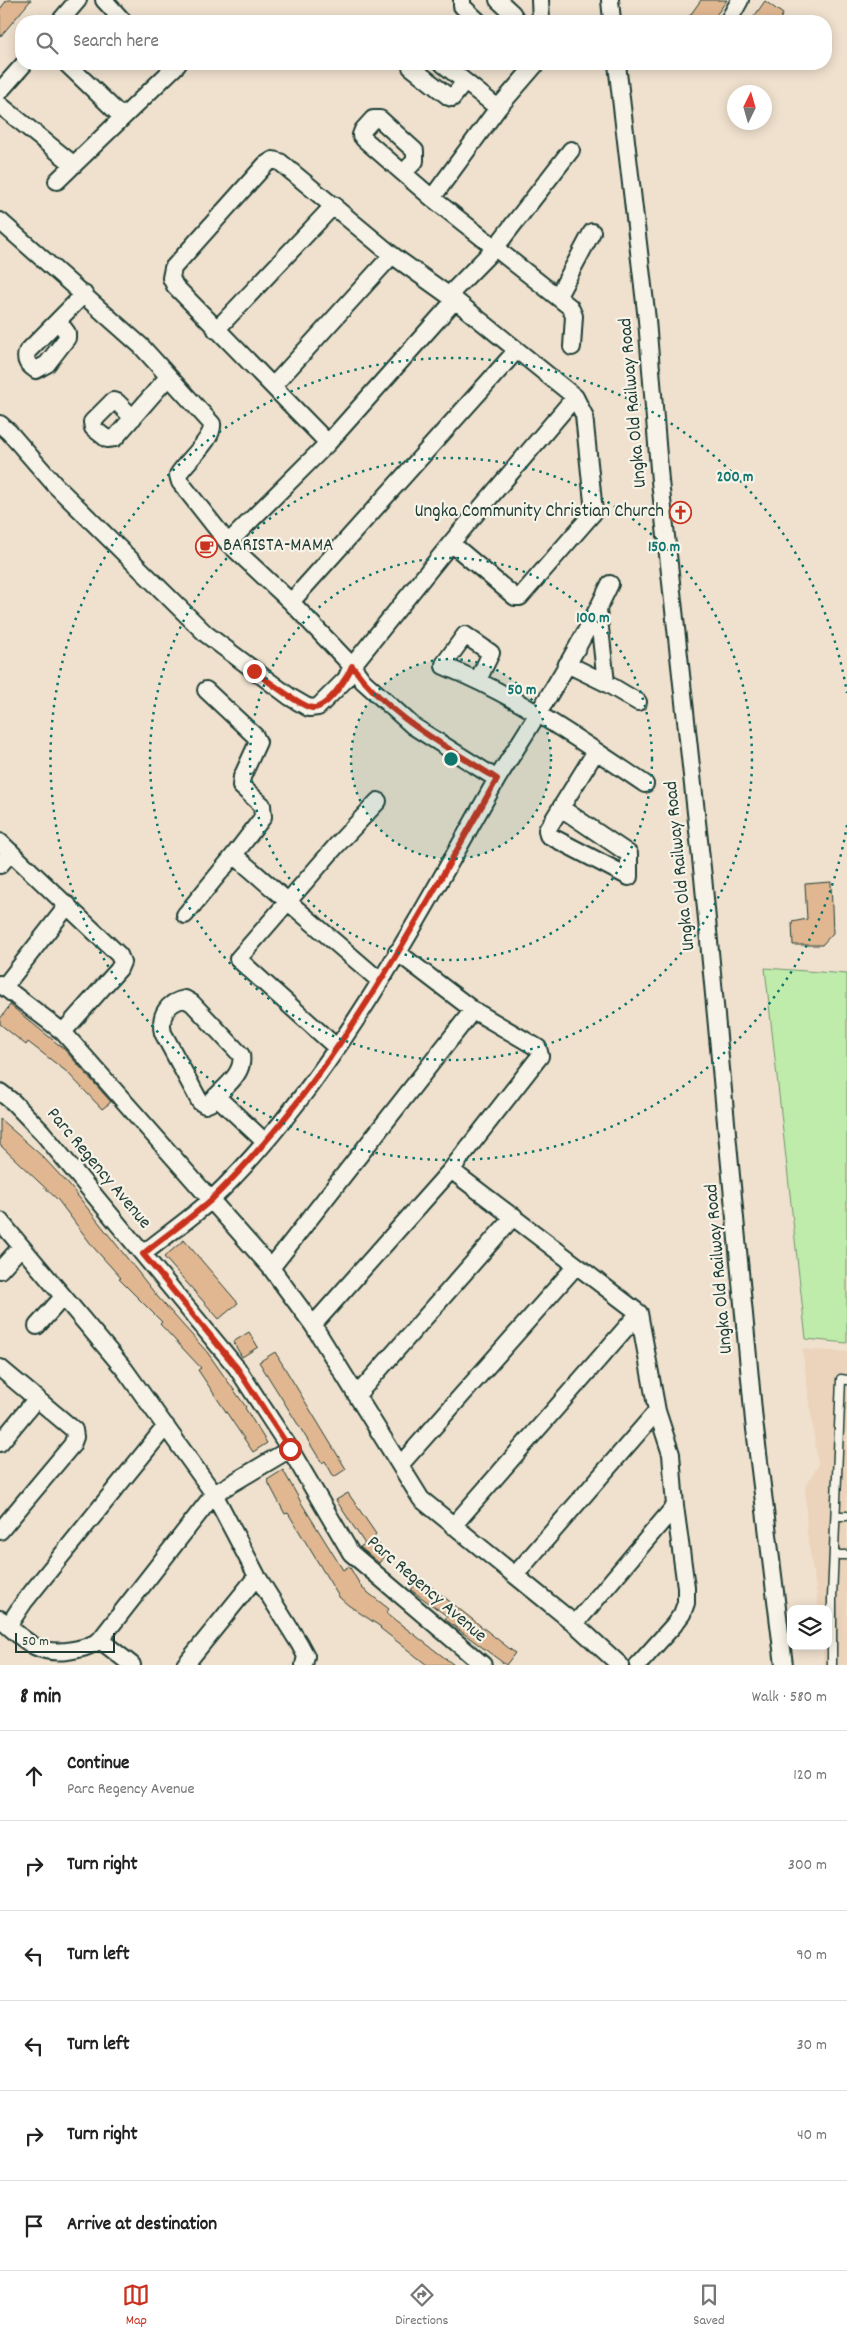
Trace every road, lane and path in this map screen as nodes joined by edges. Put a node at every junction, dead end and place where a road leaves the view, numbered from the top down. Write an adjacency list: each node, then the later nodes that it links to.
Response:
1 (78, 0): 8 (street)
2 (104, 0): 9 (street)
3 (462, 0): 10 (street)
4 (498, 0): 11 (street)
5 (540, 0): 12 (street)
6 (610, 0): 13 (street)
7 (740, 0): 14 (street)
8 (65, 15)
9 (118, 15)
10 (472, 15)
11 (513, 15)
12 (541, 15)
13 (611, 15)
14 (732, 15)
15 (19, 70): 23 (street)
16 (73, 70): 26 (street)
17 (165, 70): 26 (street)
18 (415, 70): 22 (street)
19 (450, 70): 22 (street)
20 (531, 70): 25 (street)
21 (618, 70): 123 (street, Ungka Old Railway Road)
22 (464, 83): 25 (street)
23 (0, 91)
24 (0, 105): 28 (street)
25 (498, 108): 31 (street)
26 (122, 117): 28 (street)
27 (571, 150): 35 (street)
28 (74, 165): 30 (street)
29 (404, 172): 31 (street)
30 (57, 181)
31 (432, 198): 35 (street)
32 (334, 205): 36 (street); 41 (street); 41 (street)
33 (0, 221): 37 (street)
34 (592, 232): 38 (street)
35 (495, 248): 38 (street); 39 (street)
36 (392, 256): 39 (street); 45 (street)
37 (84, 294): 40 (street); 44 (street)
38 (558, 296): 42 (street)
39 (452, 297): 43 (street); 49 (street)
40 (59, 322)
41 (216, 330): 45 (street)
42 (572, 347)
43 (516, 351): 46 (street); 53 (street)
44 (168, 377): 47 (street); 50 (street)
45 (273, 386): 49 (street)
46 (575, 397): 51 (street); 51 (street)
47 (133, 418)
48 (0, 424): 56 (street)
49 (328, 443): 50 (street)
50 (228, 543): 53 (street)
51 (451, 543): 56 (street)
52 (610, 584): 54 (street)
53 (291, 602): 56 (street)
54 (598, 610): 55 (street); 58 (street)
55 (567, 664): 58 (street); 61 (street)
56 (352, 666): 63 (street)
57 (478, 680): 61 (street)
58 (606, 683): 60 (street)
59 (206, 690): 68 (street)
60 (638, 702)
61 (538, 714): 62 (street); 63 (street)
62 (596, 751): 64 (street); 66 (street)
63 (497, 779): 73 (street)
64 (646, 784)
65 (378, 801): 70 (street)
66 (561, 808): 66 (street)
67 (5, 847): 69 (street); 71 (street)
68 (234, 855): 70 (street); 72 (street)
69 (0, 865)
70 (288, 903): 74 (street); 78 (street)
71 (68, 905): 75 (street); 77 (street)
72 (185, 915)
73 (398, 952): 74 (street); 76 (street)
74 (380, 981): 78 (street)
75 (2, 986): 77 (street)
76 (473, 1010): 82 (street); 89 (street)
77 (63, 1032): 83 (street)
78 (336, 1047): 81 (street)
79 (0, 1092): 87 (street, Parc Regency Avenue)
80 (216, 1096): 80 (street); 81 (street)
81 (264, 1141): 83 (street)
82 (452, 1170): 84 (street); 93 (street)
83 (210, 1200): 87 (street); 89 (street)
84 (514, 1216): 88 (street); 97 (street)
85 (0, 1221): 86 (street)
86 (20, 1248): 90 (street); 91 (street)
87 (143, 1254): 102 (street, Parc Regency Avenue)
88 (576, 1266): 92 (street); 103 (street)
89 (271, 1268): 93 (street)
90 (0, 1270)
91 (63, 1297): 94 (street); 100 (street)
92 (640, 1313): 99 (street); 108 (street)
93 (313, 1325): 97 (street)
94 (37, 1326)
95 (0, 1368): 98 (street)
96 (847, 1380): 106 (lane)
97 (357, 1395): 103 (street)
98 (37, 1398): 101 (street); 109 (street)
99 (657, 1411): 105 (street); 112 (street)
100 (166, 1426): 104 (street); 114 (street)
101 (0, 1443)
102 (290, 1449): 104 (street); 120 (street, Parc Regency Avenue)
103 (401, 1464): 108 (street)
104 (214, 1494): 113 (street); 116 (street)
105 (675, 1506): 115 (street); 122 (street)
106 (836, 1516): 107 (lane); 110 (lane)
107 (847, 1516)
108 (453, 1526): 112 (street)
109 (0, 1531)
110 (834, 1555): 111 (lane); 124 (lane)
111 (847, 1555)
112 (515, 1575): 115 (street)
113 (257, 1576): 118 (street); 119 (street)
114 (4, 1622): 116 (street)
115 (575, 1624): 121 (street)
116 (100, 1640): 117 (street)
117 (132, 1665)
118 (185, 1665)
119 (304, 1665)
120 (483, 1665)
121 (620, 1665)
122 (638, 1665)
123 (784, 1665)
124 (832, 1665)

